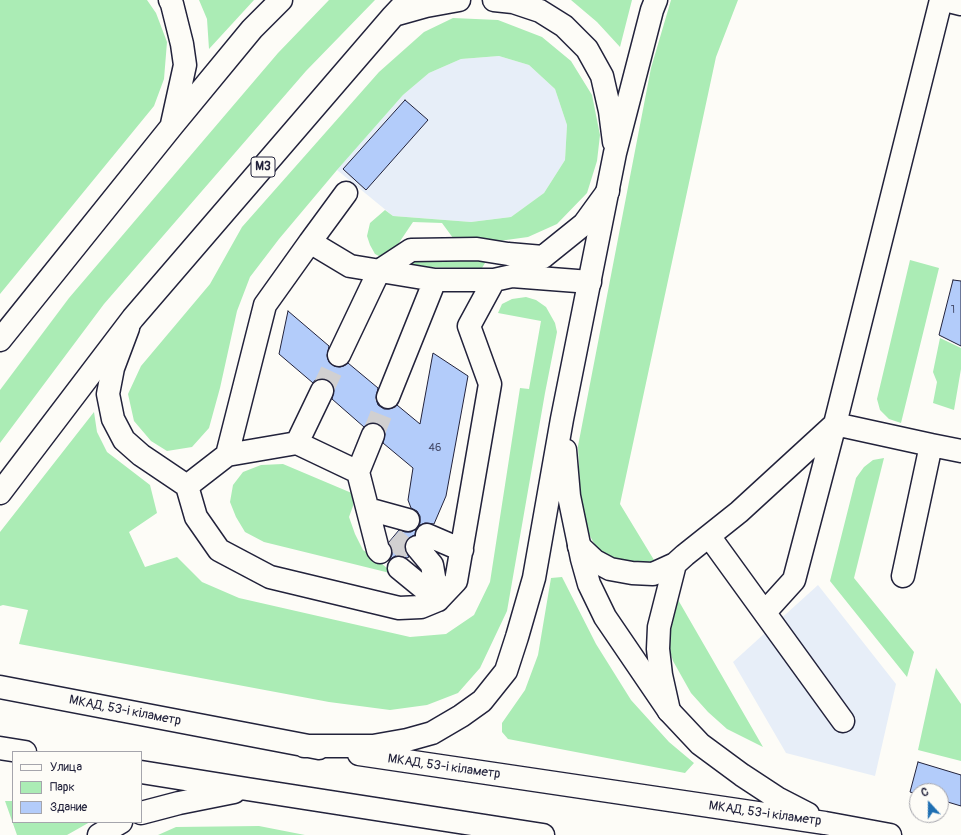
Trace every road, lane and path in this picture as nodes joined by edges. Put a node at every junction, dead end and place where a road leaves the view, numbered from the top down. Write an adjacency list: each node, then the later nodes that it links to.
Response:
1 (170, 0): 11 (main road)
2 (281, 0): 11 (main road)
3 (408, 0): 10 (main road, М3)
4 (459, 0): 10 (main road)
5 (494, 0): 12 (main road)
6 (656, 0): 12 (main road)
7 (942, 0): 27 (main road)
8 (945, 0): 9 (main road)
9 (961, 4)
10 (393, 16): 21 (main road, М3)
11 (172, 126): 22 (main road)
12 (615, 153): 13 (main road)
13 (608, 191): 16 (main road); 20 (main road)
14 (346, 193): 15 (main road)
15 (310, 242): 17 (main road); 32 (main road)
16 (542, 257): 17 (main road); 18 (main road)
17 (379, 271): 19 (main road); 23 (main road)
18 (503, 278): 19 (main road); 20 (main road); 39 (main road)
19 (435, 280): 25 (main road)
20 (590, 282): 26 (main road)
21 (133, 318): 34 (main road); 35 (main road, М3)
22 (0, 340)
23 (339, 355)
24 (322, 391): 29 (main road)
25 (388, 397)
26 (562, 419): 38 (main road); 47 (main road)
27 (835, 424): 30 (main road); 37 (main road); 43 (main road)
28 (373, 435): 33 (main road)
29 (297, 443): 32 (main road); 33 (main road)
30 (931, 445): 31 (main road); 41 (main road)
31 (961, 451)
32 (227, 454): 34 (main road)
33 (358, 472): 36 (main road)
34 (188, 486): 42 (main road)
35 (0, 493)
36 (368, 509): 36 (main road)
37 (709, 536): 40 (main road); 43 (main road)
38 (579, 546): 40 (main road); 45 (main road)
39 (462, 550): 42 (main road); 42 (main road)
40 (675, 564): 45 (main road)
41 (903, 576)
42 (438, 600)
43 (765, 612): 46 (main road)
44 (0, 687): 47 (main road, МКАД, 53-і кіламетр)
45 (669, 711): 54 (main road)
46 (844, 721)
47 (304, 746): 54 (main road, МКАД, 53-і кіламетр)
48 (0, 748): 49 (main road)
49 (19, 751)
50 (142, 772): 51 (main road)
51 (247, 789): 52 (main road); 56 (main road)
52 (142, 813)
53 (119, 823): 55 (main road)
54 (825, 823): 57 (main road, МКАД, 53-і кіламетр)
55 (100, 835)
56 (543, 835)
57 (890, 835)

